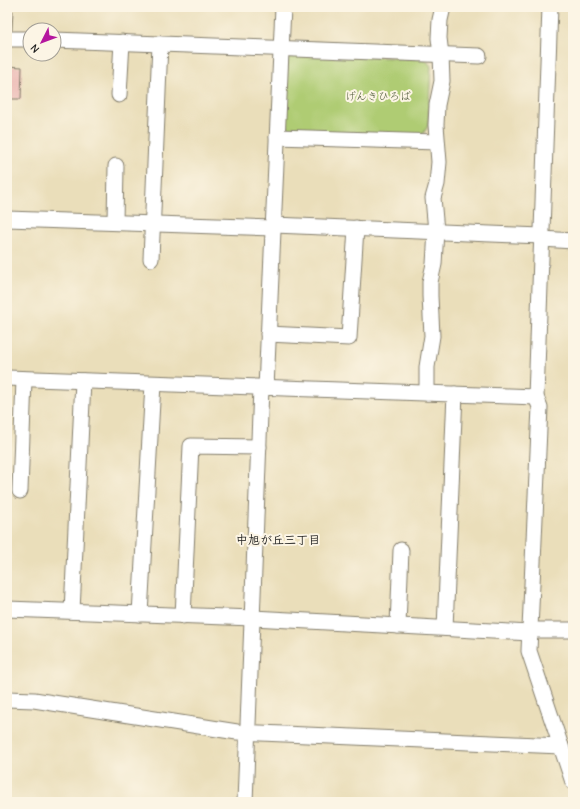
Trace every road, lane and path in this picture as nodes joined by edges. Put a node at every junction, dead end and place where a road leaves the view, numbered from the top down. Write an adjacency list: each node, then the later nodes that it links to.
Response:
1 (283, 7): 9 (street)
2 (443, 7): 10 (street)
3 (550, 7): 22 (street)
4 (7, 39): 5 (street)
5 (22, 39)
6 (62, 40): 7 (street)
7 (122, 42): 8 (street); 12 (street)
8 (160, 44): 9 (street); 18 (street)
9 (281, 49): 10 (street); 13 (street)
10 (441, 55): 11 (street); 14 (street)
11 (479, 56)
12 (119, 95)
13 (277, 137): 14 (street); 19 (street)
14 (437, 142): 21 (street)
15 (116, 166): 17 (street)
16 (7, 219): 17 (street)
17 (115, 222): 18 (street)
18 (152, 224): 19 (street); 24 (street)
19 (274, 227): 20 (street); 25 (street)
20 (356, 228): 21 (street); 25 (street)
21 (436, 231): 22 (street); 31 (street)
22 (542, 237): 23 (street); 33 (street)
23 (573, 241)
24 (151, 259)
25 (268, 334): 30 (street)
26 (7, 378): 27 (street)
27 (24, 379): 28 (street); 35 (street)
28 (83, 381): 29 (street); 38 (street)
29 (153, 384): 30 (street); 39 (street)
30 (263, 388): 31 (street); 34 (street)
31 (427, 393): 32 (street)
32 (455, 394): 33 (street); 43 (street)
33 (536, 397): 45 (street)
34 (259, 447): 40 (street); 41 (street)
35 (20, 491)
36 (401, 550): 42 (street)
37 (7, 609): 38 (street)
38 (72, 611): 39 (street)
39 (140, 614): 40 (street)
40 (183, 616): 41 (street)
41 (253, 618): 42 (street); 47 (street)
42 (398, 626): 43 (street)
43 (446, 628): 45 (street)
44 (573, 630): 45 (street)
45 (530, 631): 48 (street)
46 (7, 699): 47 (street)
47 (248, 732): 48 (street); 50 (street)
48 (561, 746): 49 (street)
49 (573, 782)
50 (245, 802)

